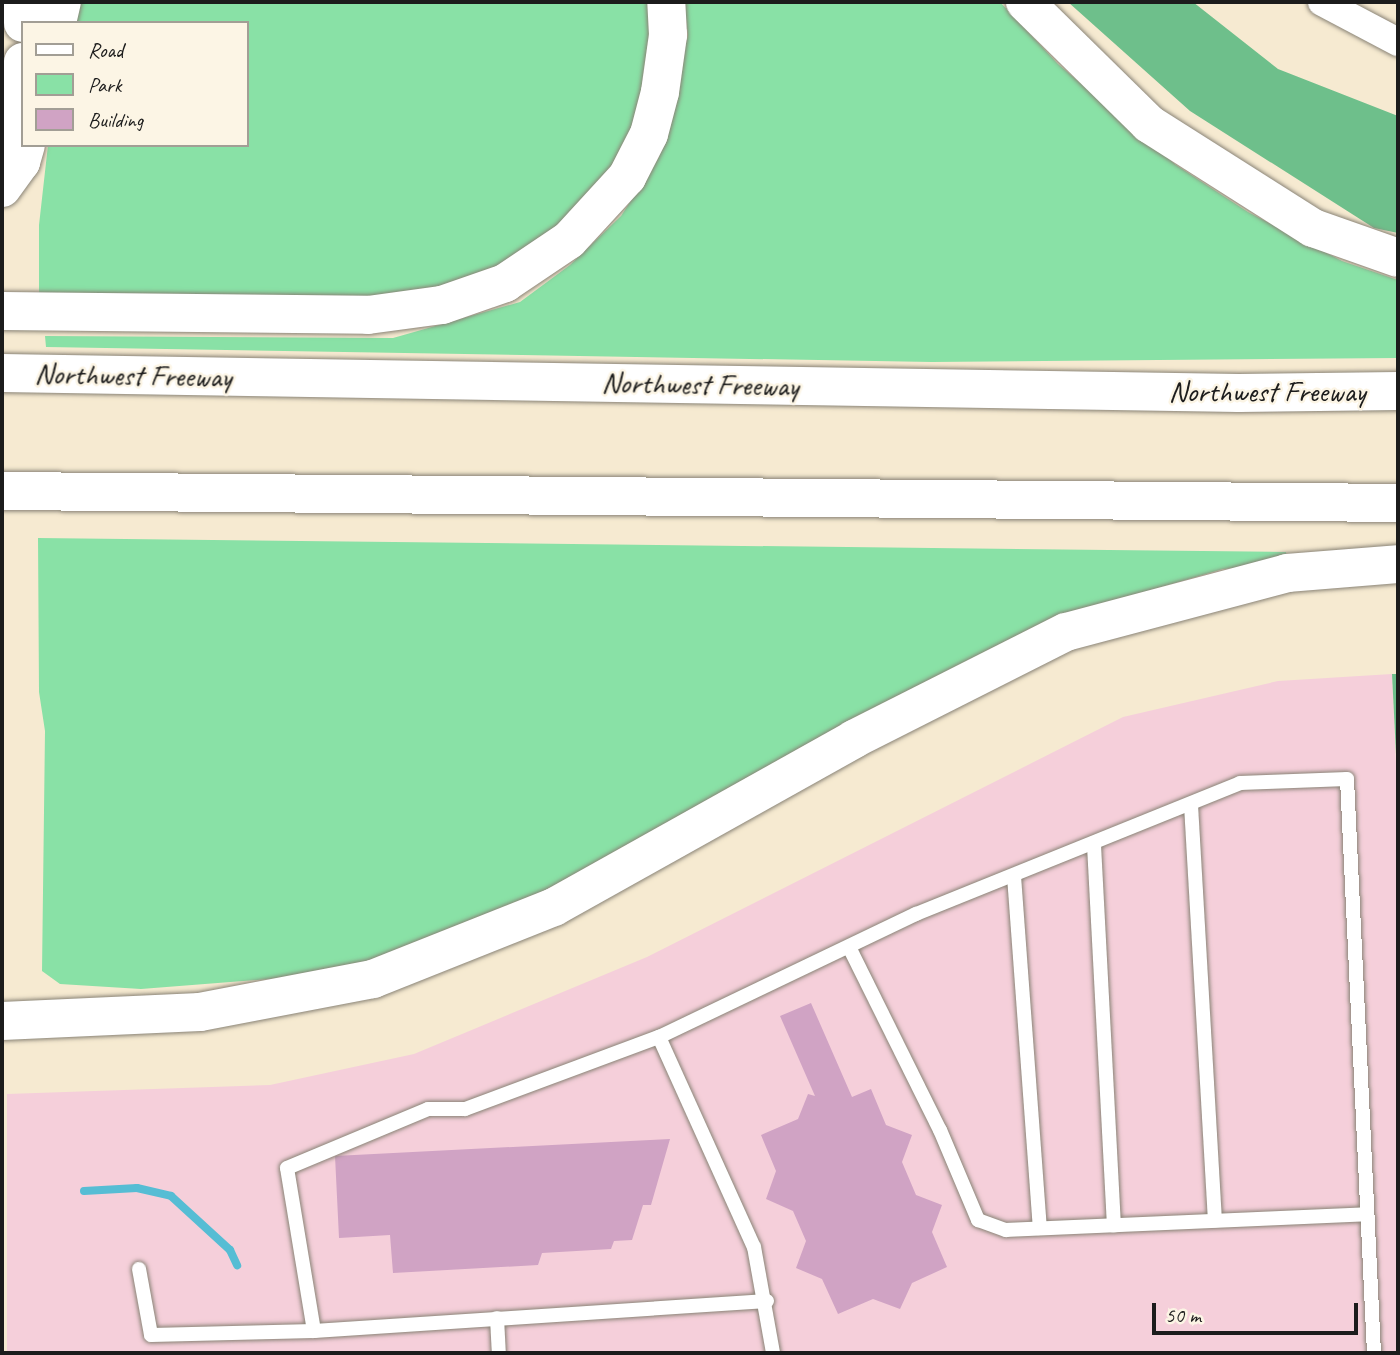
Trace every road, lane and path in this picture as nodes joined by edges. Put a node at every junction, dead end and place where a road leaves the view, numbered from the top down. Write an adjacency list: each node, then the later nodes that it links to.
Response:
1 (23, 2): 6 (main road)
2 (62, 2): 7 (main road)
3 (666, 2): 12 (main road)
4 (1025, 2): 11 (main road)
5 (1322, 2): 8 (street)
6 (23, 21)
7 (57, 21)
8 (1398, 42)
9 (21, 91): 10 (main road)
10 (16, 165)
11 (1398, 258)
12 (2, 311)
13 (2, 373): 14 (main road, Northwest Freeway)
14 (1398, 391)
15 (2, 491): 16 (main road)
16 (1398, 503)
17 (1398, 565): 22 (main road)
18 (1191, 805): 19 (lane); 24 (lane); 25 (lane)
19 (1094, 845): 20 (lane); 26 (lane)
20 (1014, 876): 21 (lane); 27 (lane)
21 (849, 947): 23 (lane); 27 (lane)
22 (2, 1021)
23 (659, 1037): 29 (lane); 31 (lane)
24 (1366, 1214): 25 (lane); 34 (lane)
25 (1215, 1220): 26 (lane)
26 (1114, 1224): 27 (lane)
27 (1040, 1228)
28 (139, 1269): 31 (lane)
29 (767, 1301): 30 (lane); 33 (lane)
30 (496, 1318): 31 (lane); 32 (lane)
31 (314, 1331)
32 (499, 1353)
33 (772, 1353)
34 (1374, 1353)

